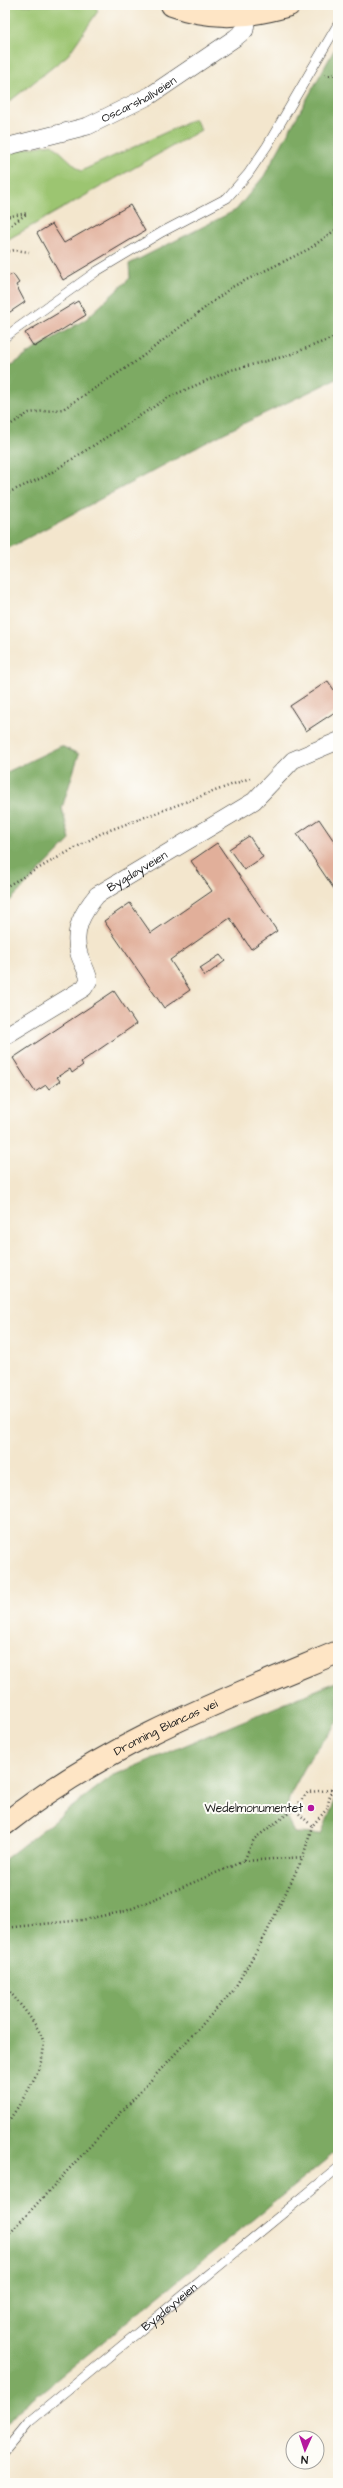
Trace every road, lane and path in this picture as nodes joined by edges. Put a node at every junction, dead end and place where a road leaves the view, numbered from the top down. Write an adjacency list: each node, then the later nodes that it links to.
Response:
1 (172, 5): 3 (street)
2 (289, 5): 3 (street)
3 (246, 15): 5 (street, Oscarshallveien)
4 (338, 24): 12 (lane)
5 (5, 147)
6 (5, 217): 7 (path)
7 (5, 228)
8 (338, 228): 13 (path)
9 (5, 252): 10 (path)
10 (29, 252)
11 (338, 336): 14 (path)
12 (5, 337)
13 (5, 428)
14 (5, 494)
15 (338, 741): 18 (street, Bygdøyveien)
16 (257, 775): 17 (path)
17 (5, 886)
18 (5, 1036)
19 (338, 1652): 23 (street, Dronning Blancas vei)
20 (338, 1781): 21 (path)
21 (331, 1790): 22 (path); 24 (path)
22 (294, 1809): 24 (path); 26 (path)
23 (5, 1824)
24 (312, 1826): 25 (path)
25 (303, 1857): 26 (path); 31 (path)
26 (244, 1861): 27 (path)
27 (5, 1928)
28 (5, 1986): 29 (path)
29 (5, 2126)
30 (338, 2168): 34 (lane, Bygdøyveien)
31 (11, 2232): 32 (path); 33 (path)
32 (5, 2236)
33 (5, 2244)
34 (5, 2451)

